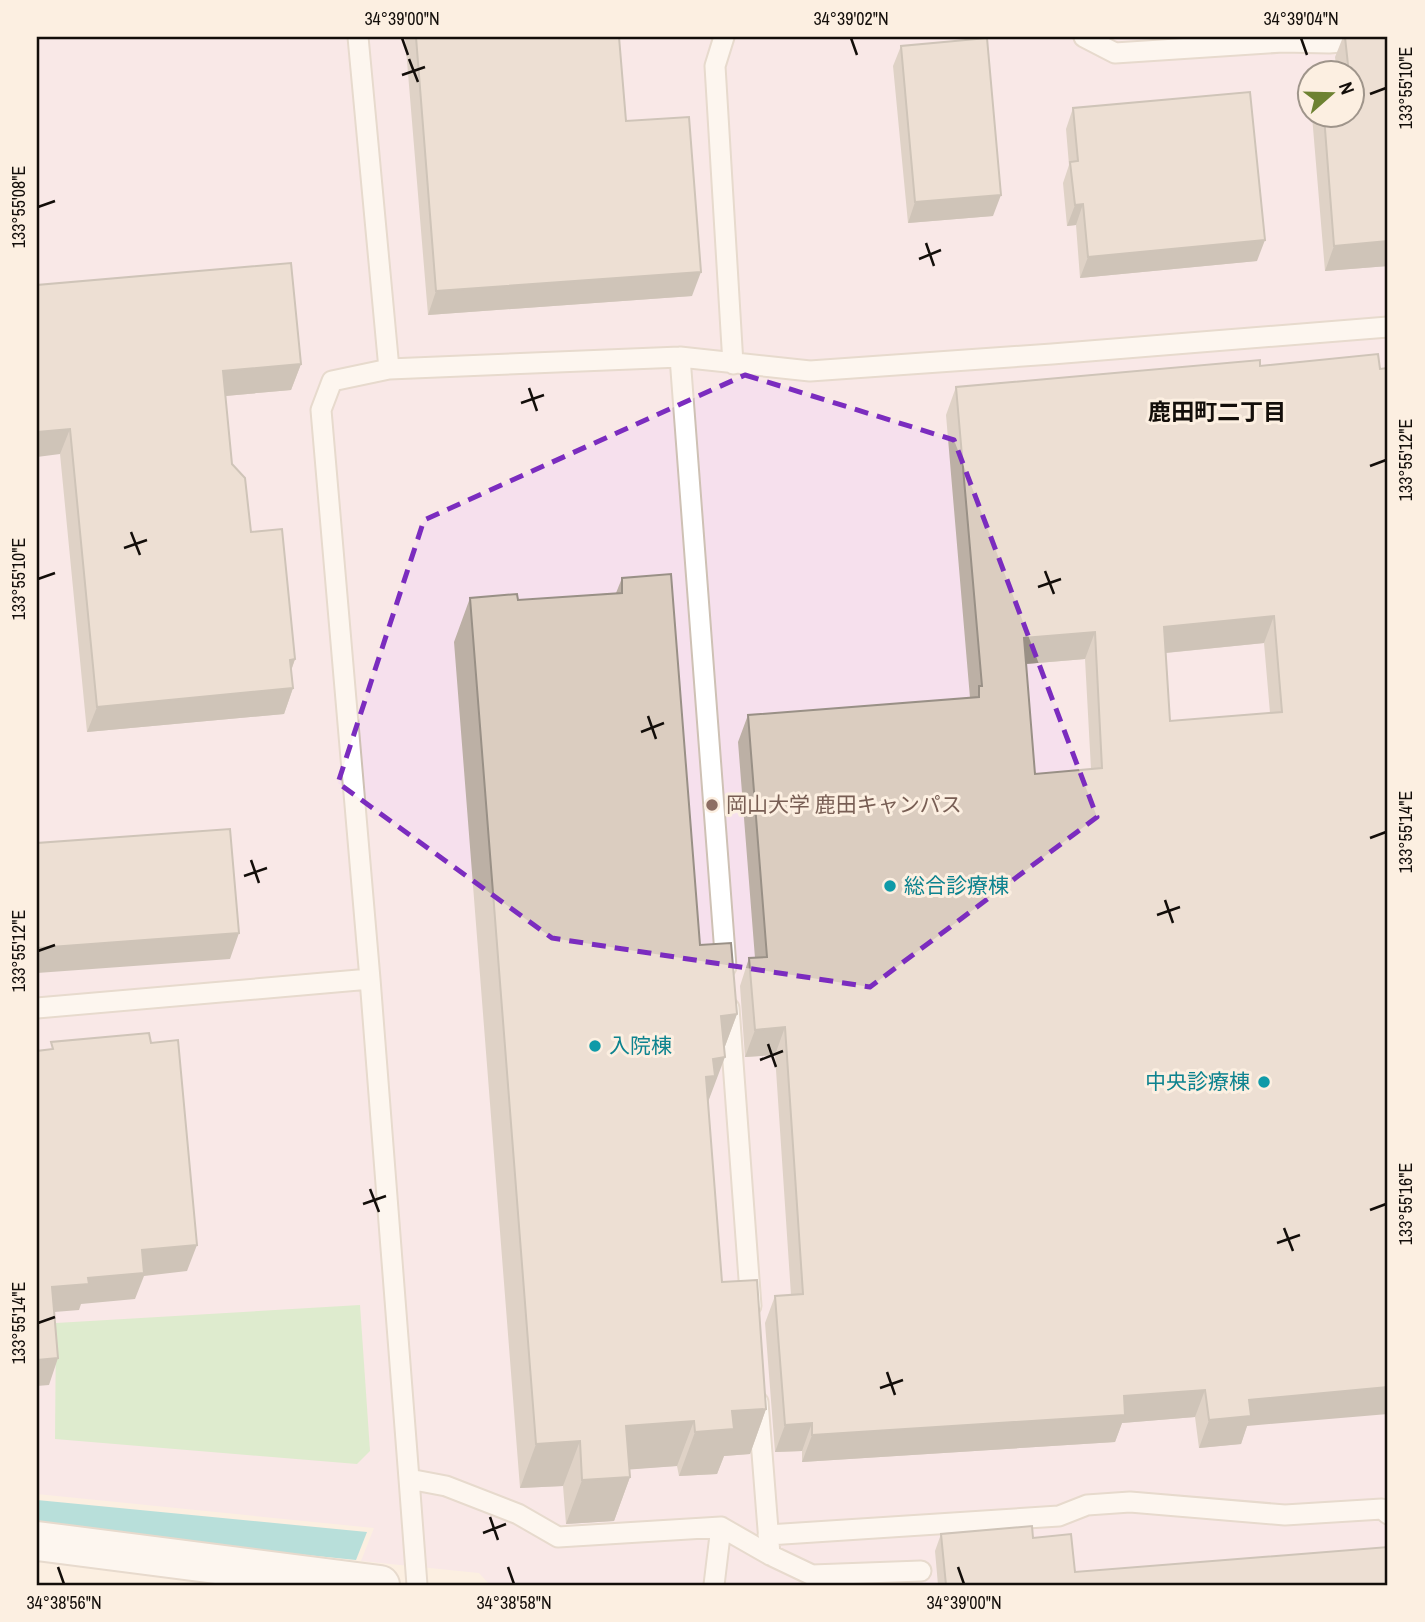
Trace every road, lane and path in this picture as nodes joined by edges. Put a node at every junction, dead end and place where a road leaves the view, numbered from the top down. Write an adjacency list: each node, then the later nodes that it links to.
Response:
1 (358, 37): 8 (lane)
2 (724, 37): 7 (lane)
3 (1084, 37): 4 (lane)
4 (1388, 38)
5 (1388, 327): 7 (lane)
6 (680, 357): 7 (lane); 8 (lane); 11 (lane)
7 (733, 364)
8 (389, 369): 9 (lane)
9 (370, 979): 10 (lane); 13 (lane)
10 (37, 1008)
11 (753, 1327)
12 (757, 1382): 17 (lane)
13 (410, 1479): 15 (lane); 20 (lane)
14 (1388, 1514): 17 (lane)
15 (721, 1527): 17 (lane); 21 (lane)
16 (37, 1541): 19 (street)
17 (769, 1545): 18 (lane)
18 (920, 1571)
19 (380, 1585)
20 (417, 1585)
21 (714, 1585)

